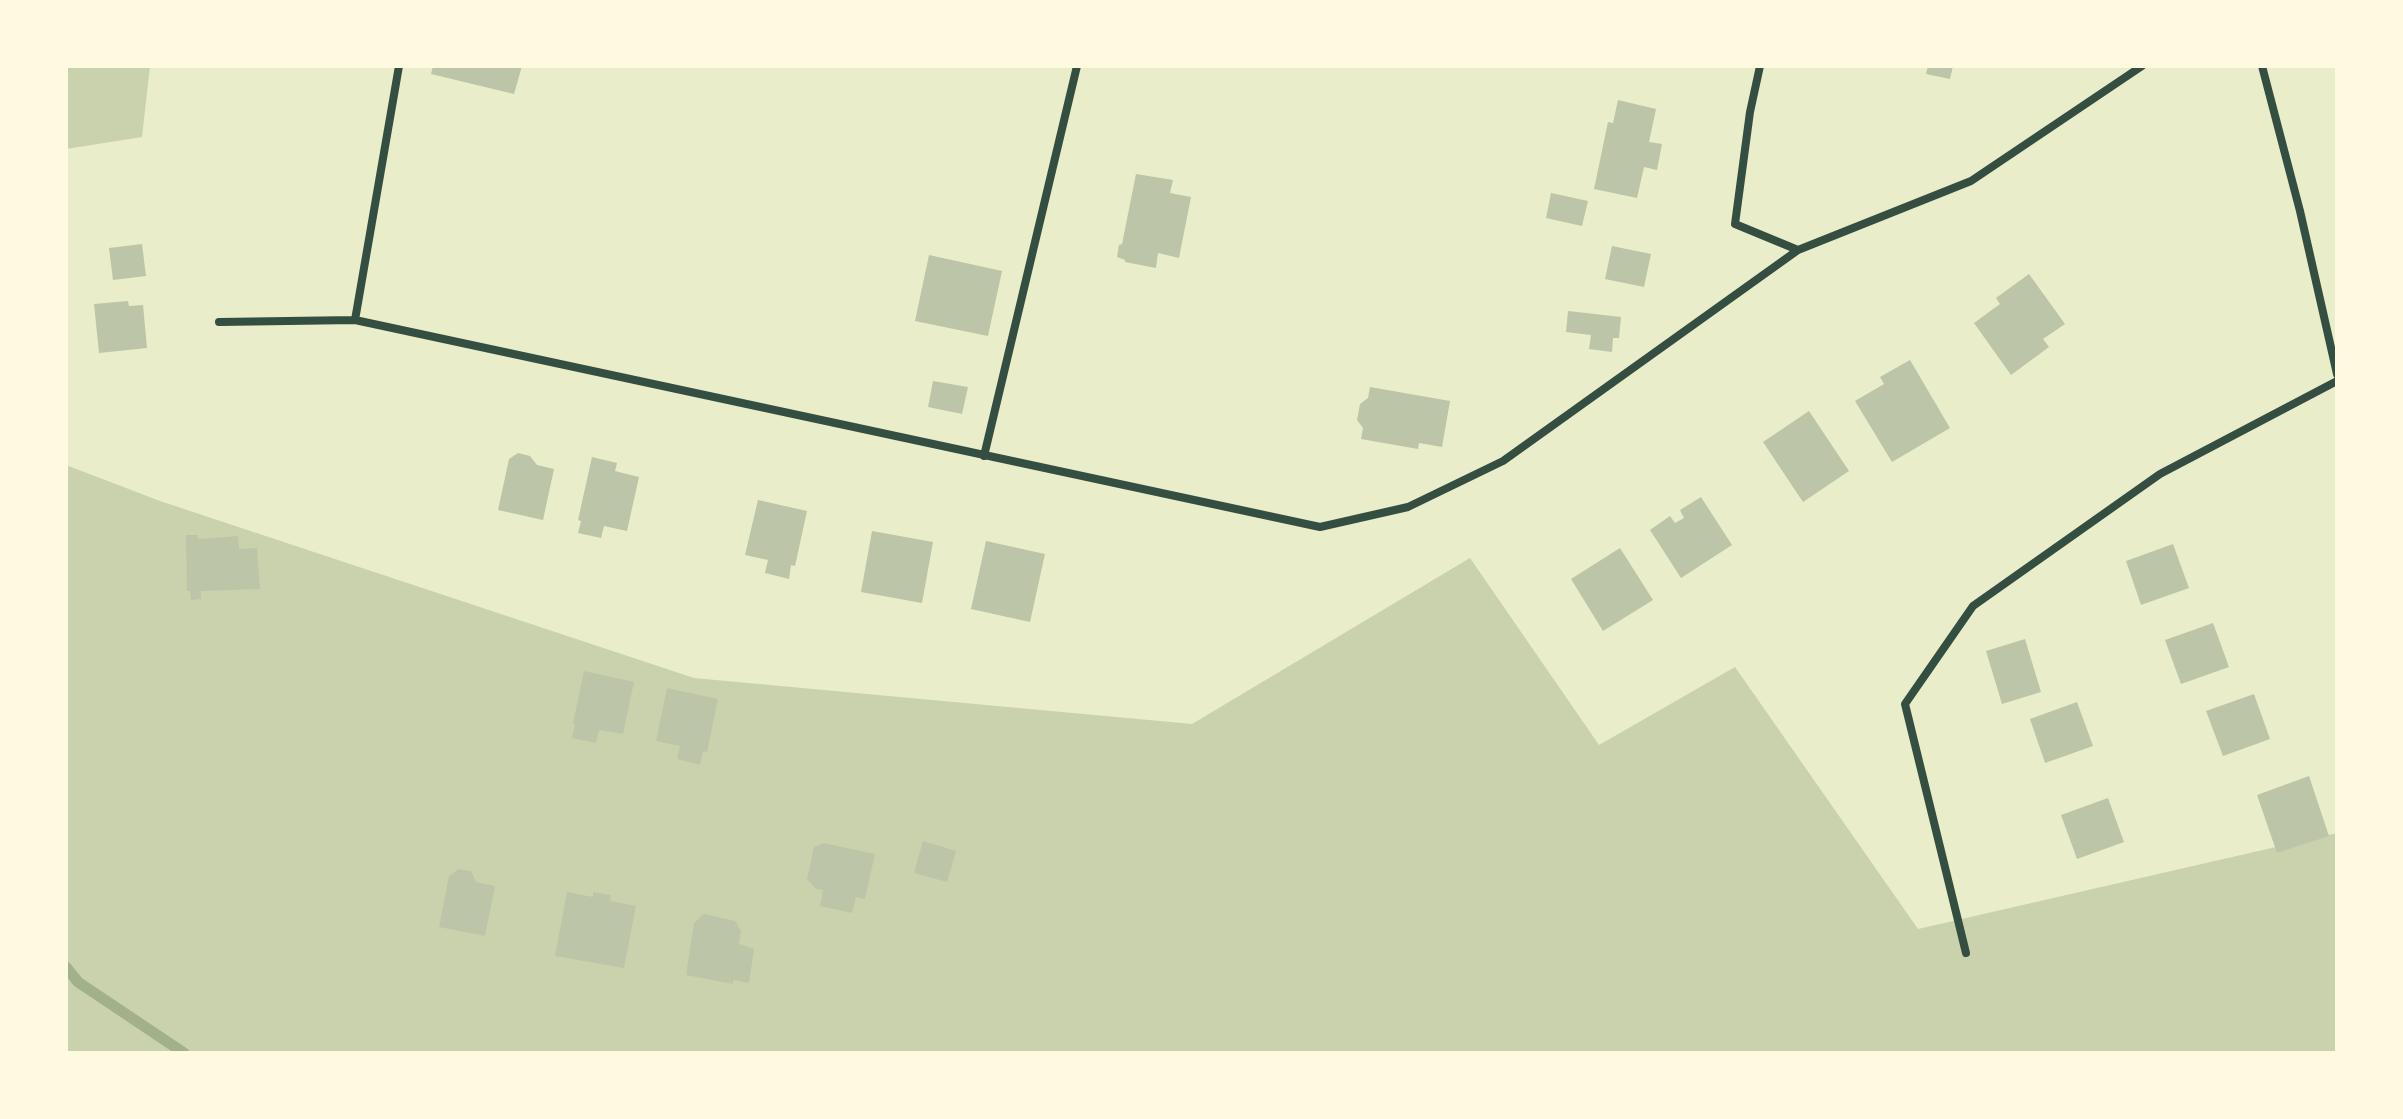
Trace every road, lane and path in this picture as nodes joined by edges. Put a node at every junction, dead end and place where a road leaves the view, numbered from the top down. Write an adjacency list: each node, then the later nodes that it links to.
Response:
1 (399, 66): 7 (street)
2 (1077, 66): 11 (street)
3 (1760, 66): 6 (street)
4 (2142, 66): 6 (street)
5 (2262, 66): 9 (street)
6 (1798, 250): 11 (street)
7 (355, 320): 8 (street); 11 (street)
8 (219, 322)
9 (2337, 374)
10 (2337, 381): 12 (street)
11 (984, 456)
12 (1966, 953)

